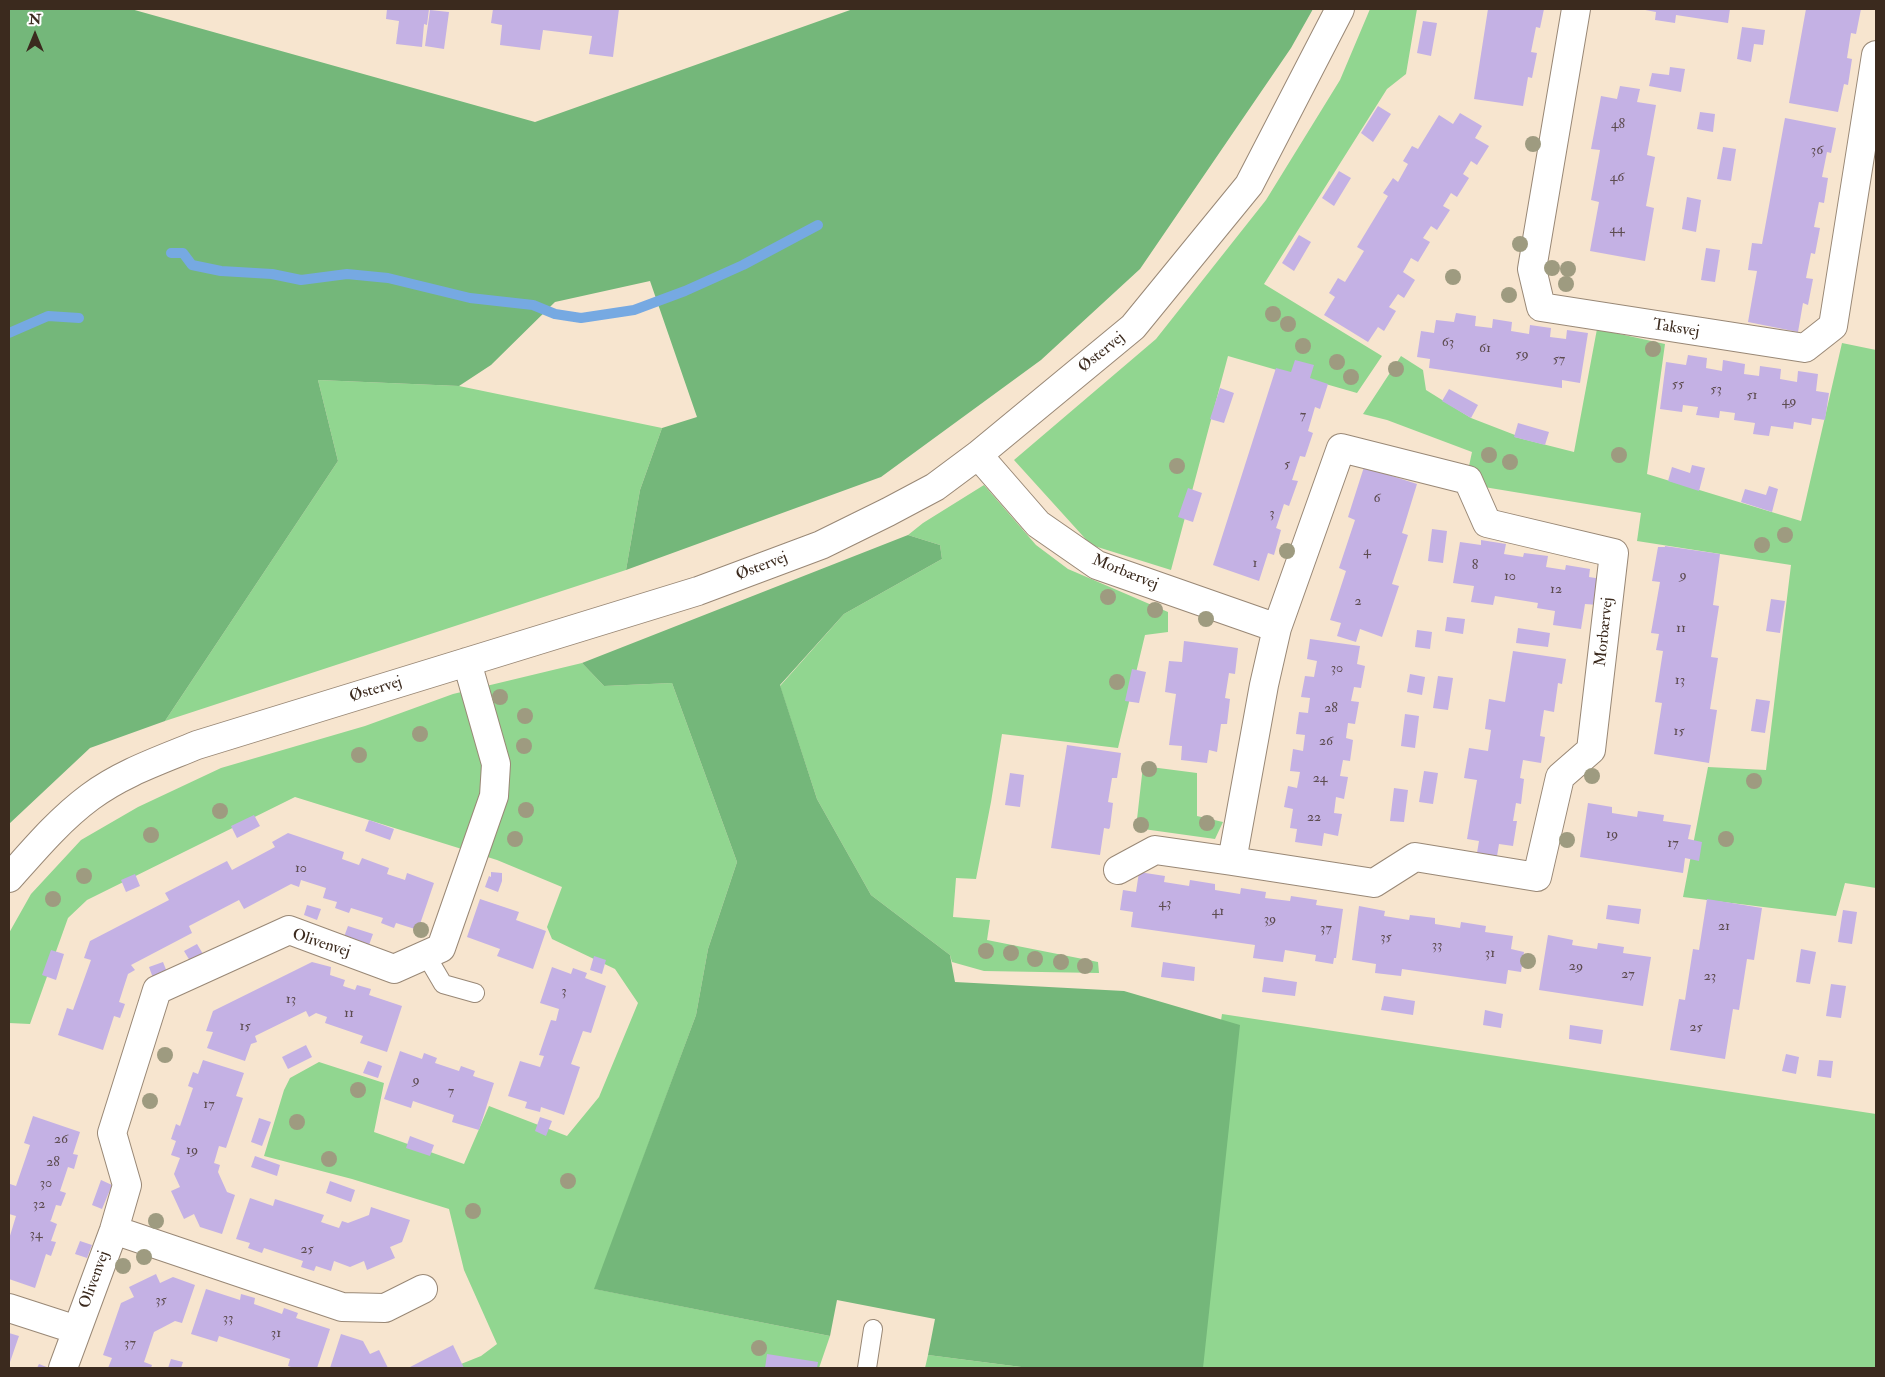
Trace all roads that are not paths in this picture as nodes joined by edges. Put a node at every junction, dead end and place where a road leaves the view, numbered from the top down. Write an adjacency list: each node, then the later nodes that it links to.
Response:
1 (1340, 9): 4 (street, Østervej)
2 (1576, 9): 3 (street, Taksvej)
3 (1876, 55)
4 (978, 455): 5 (street, Morbærvej); 6 (street, Østervej)
5 (1277, 628): 7 (street, Morbærvej); 7 (street, Morbærvej)
6 (467, 662): 9 (street, Østervej); 10 (street, Olivenvej)
7 (1232, 861): 8 (street, Morbærvej)
8 (1118, 870)
9 (9, 878)
10 (426, 955): 11 (lane); 12 (street, Olivenvej)
11 (475, 994)
12 (114, 1230): 13 (street, Olivenvej); 16 (street, Olivenvej)
13 (423, 1289)
14 (9, 1308): 16 (street, Olivenvej)
15 (873, 1329): 18 (lane)
16 (77, 1330): 17 (street, Olivenvej)
17 (63, 1368)
18 (867, 1368)

